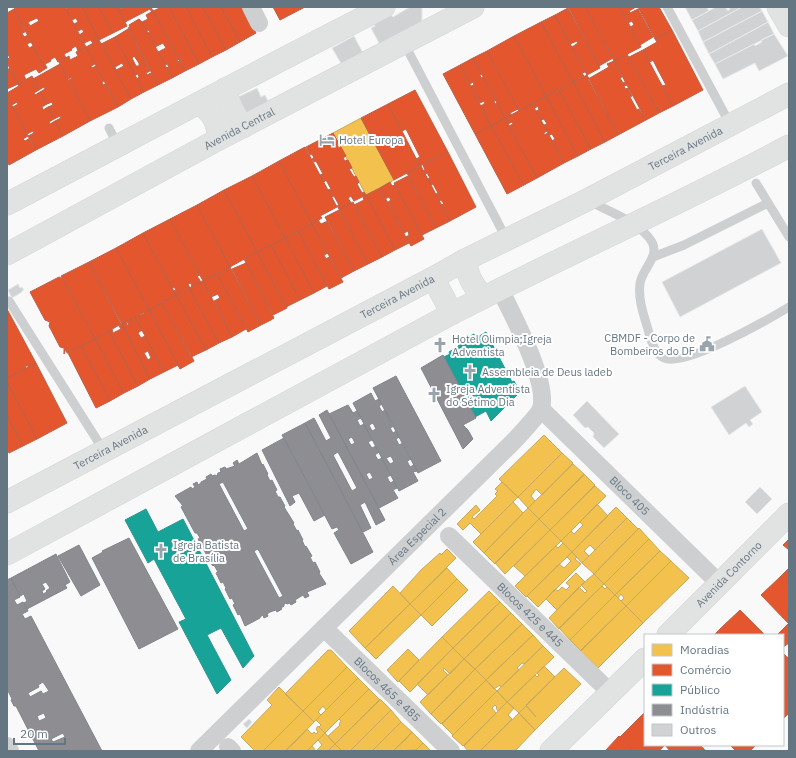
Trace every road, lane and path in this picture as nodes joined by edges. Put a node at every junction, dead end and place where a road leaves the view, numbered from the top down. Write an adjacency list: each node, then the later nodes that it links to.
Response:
1 (251, 7): 6 (street)
2 (384, 7): 9 (street)
3 (473, 7): 8 (street, Avenida Central)
4 (667, 7): 12 (lane)
5 (778, 7): 7 (street)
6 (259, 23)
7 (789, 26)
8 (404, 43): 13 (street, Avenida Central); 22 (lane)
9 (225, 89): 11 (street); 13 (street)
10 (789, 94): 12 (street, Terceira Avenida)
11 (198, 104): 14 (street); 19 (street)
12 (730, 124): 17 (street, Terceira Avenida)
13 (243, 127): 14 (street, Avenida Central)
14 (219, 139): 23 (street, Avenida Central)
15 (789, 146): 20 (street)
16 (756, 183): 18 (lane)
17 (587, 200): 20 (lane); 22 (street, Terceira Avenida)
18 (768, 203): 21 (lane); 24 (lane)
19 (7, 204)
20 (632, 224): 24 (lane); 27 (street)
21 (789, 237)
22 (507, 240): 25 (street, Terceira Avenida)
23 (7, 254)
24 (653, 257): 29 (lane)
25 (465, 260): 26 (street, Terceira Avenida); 27 (street)
26 (432, 278): 30 (street); 32 (street, Terceira Avenida)
27 (491, 293): 30 (street); 31 (street)
28 (9, 301): 32 (lane)
29 (789, 307)
30 (452, 314): 36 (street)
31 (541, 409): 37 (street, Bloco 405); 38 (street, Área Especial 2)
32 (104, 451): 33 (street, Terceira Avenida)
33 (7, 502)
34 (789, 514): 37 (street, Avenida Contorno)
35 (449, 536): 41 (street, Blocos 425 e 445)
36 (7, 554)
37 (719, 583): 39 (street, Avenida Contorno)
38 (324, 628): 44 (street, Área Especial 2); 45 (street, Blocos 465 e 485)
39 (669, 634)
40 (644, 659): 41 (street)
41 (611, 693): 46 (street)
42 (7, 746): 43 (street)
43 (10, 751)
44 (199, 751)
45 (451, 751)
46 (551, 751)

